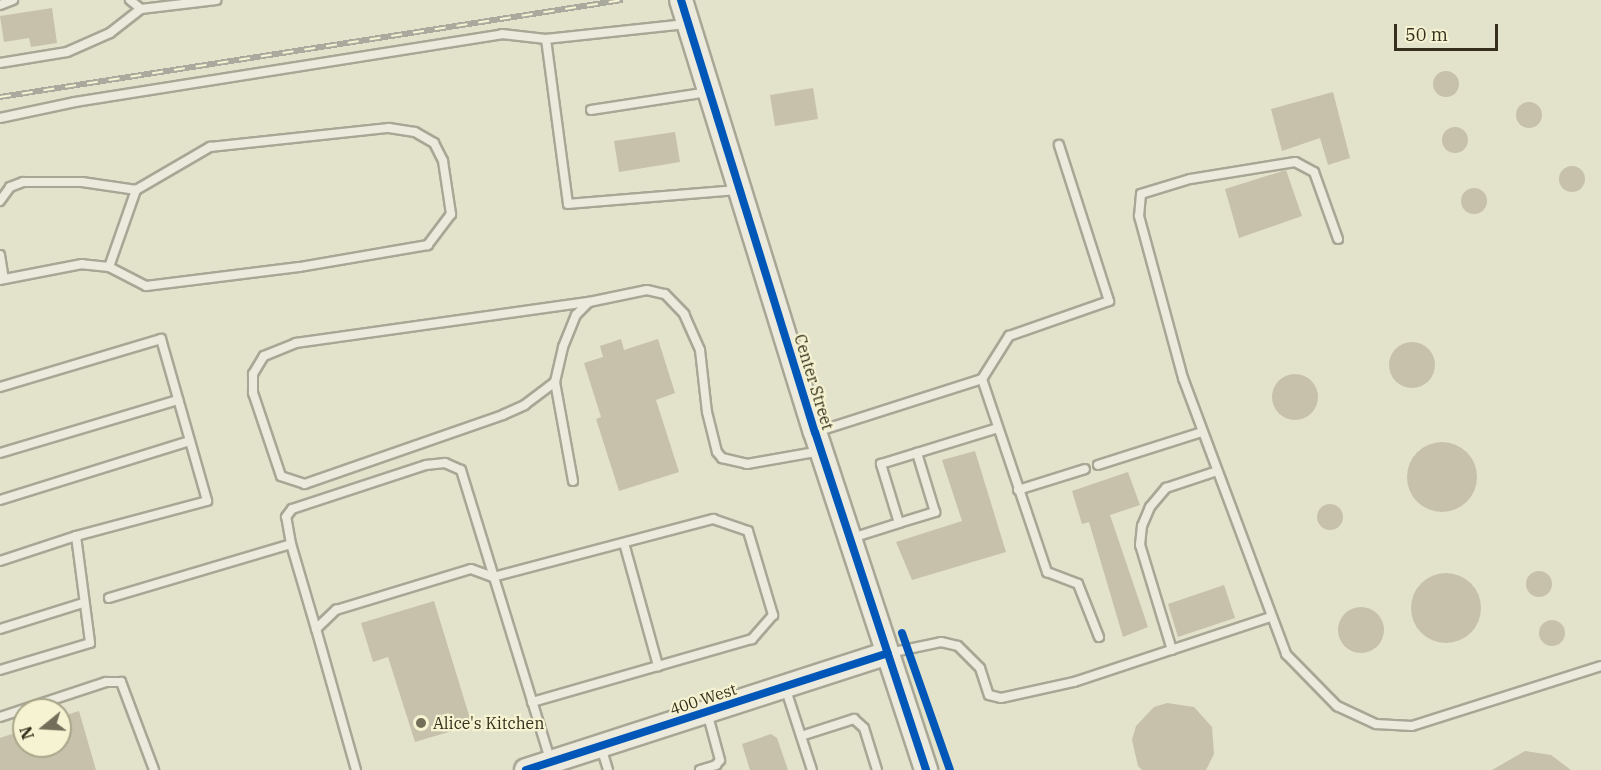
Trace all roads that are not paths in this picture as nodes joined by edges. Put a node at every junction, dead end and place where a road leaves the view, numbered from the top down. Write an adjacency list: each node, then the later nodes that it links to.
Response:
1 (130, 0): 4 (lane)
2 (216, 0): 4 (lane)
3 (681, 0): 5 (main road, Center Street)
4 (141, 9): 7 (lane)
5 (687, 24): 6 (lane); 8 (main road, Center Street)
6 (546, 39): 10 (lane); 13 (lane)
7 (0, 63)
8 (709, 92): 9 (lane); 13 (main road, Center Street)
9 (591, 110)
10 (0, 118)
11 (1059, 145): 20 (lane)
12 (136, 190): 14 (lane); 17 (lane); 17 (lane)
13 (740, 190): 27 (main road, Center Street)
14 (0, 201)
15 (1338, 239): 25 (lane)
16 (0, 255): 18 (lane)
17 (109, 267): 18 (lane)
18 (2, 280)
19 (589, 302): 21 (lane); 21 (lane); 27 (lane)
20 (982, 379): 24 (lane); 27 (lane)
21 (555, 382): 33 (lane)
22 (0, 387): 23 (lane)
23 (178, 400): 26 (lane); 28 (lane)
24 (998, 428): 29 (lane); 34 (lane)
25 (1203, 432): 30 (lane); 32 (lane)
26 (190, 441): 35 (lane); 37 (lane)
27 (818, 441): 38 (main road, Center Street)
28 (0, 453)
29 (917, 453): 36 (lane); 36 (lane)
30 (1098, 465)
31 (1085, 469): 34 (lane)
32 (1217, 471): 45 (lane); 49 (lane)
33 (573, 481)
34 (1018, 490): 48 (lane)
35 (0, 500)
36 (899, 523): 38 (lane)
37 (76, 536): 41 (lane); 44 (lane)
38 (850, 539): 50 (main road, Center Street)
39 (624, 543): 42 (lane); 51 (lane); 51 (lane)
40 (291, 544): 42 (lane); 43 (lane); 47 (lane)
41 (0, 561)
42 (493, 577): 47 (lane); 55 (lane)
43 (109, 598)
44 (83, 603): 46 (lane); 53 (lane)
45 (1271, 617): 49 (lane); 52 (lane)
46 (0, 629)
47 (316, 629): 62 (lane)
48 (1099, 637)
49 (1172, 650): 50 (lane)
50 (888, 653): 54 (main road, 400 West); 68 (main road, Center Street)
51 (658, 666): 55 (lane)
52 (1601, 666)
53 (0, 670)
54 (785, 687): 56 (main road, 400 West); 58 (lane)
55 (532, 702): 60 (lane)
56 (706, 712): 59 (main road, 400 West); 65 (lane)
57 (0, 717): 61 (lane)
58 (801, 736): 66 (lane); 67 (lane)
59 (601, 746): 60 (main road, 400 West); 64 (lane)
60 (551, 762): 63 (main road, 400 West)
61 (154, 770)
62 (356, 770)
63 (526, 770)
64 (608, 770)
65 (700, 770)
66 (812, 770)
67 (877, 770)
68 (926, 770)

